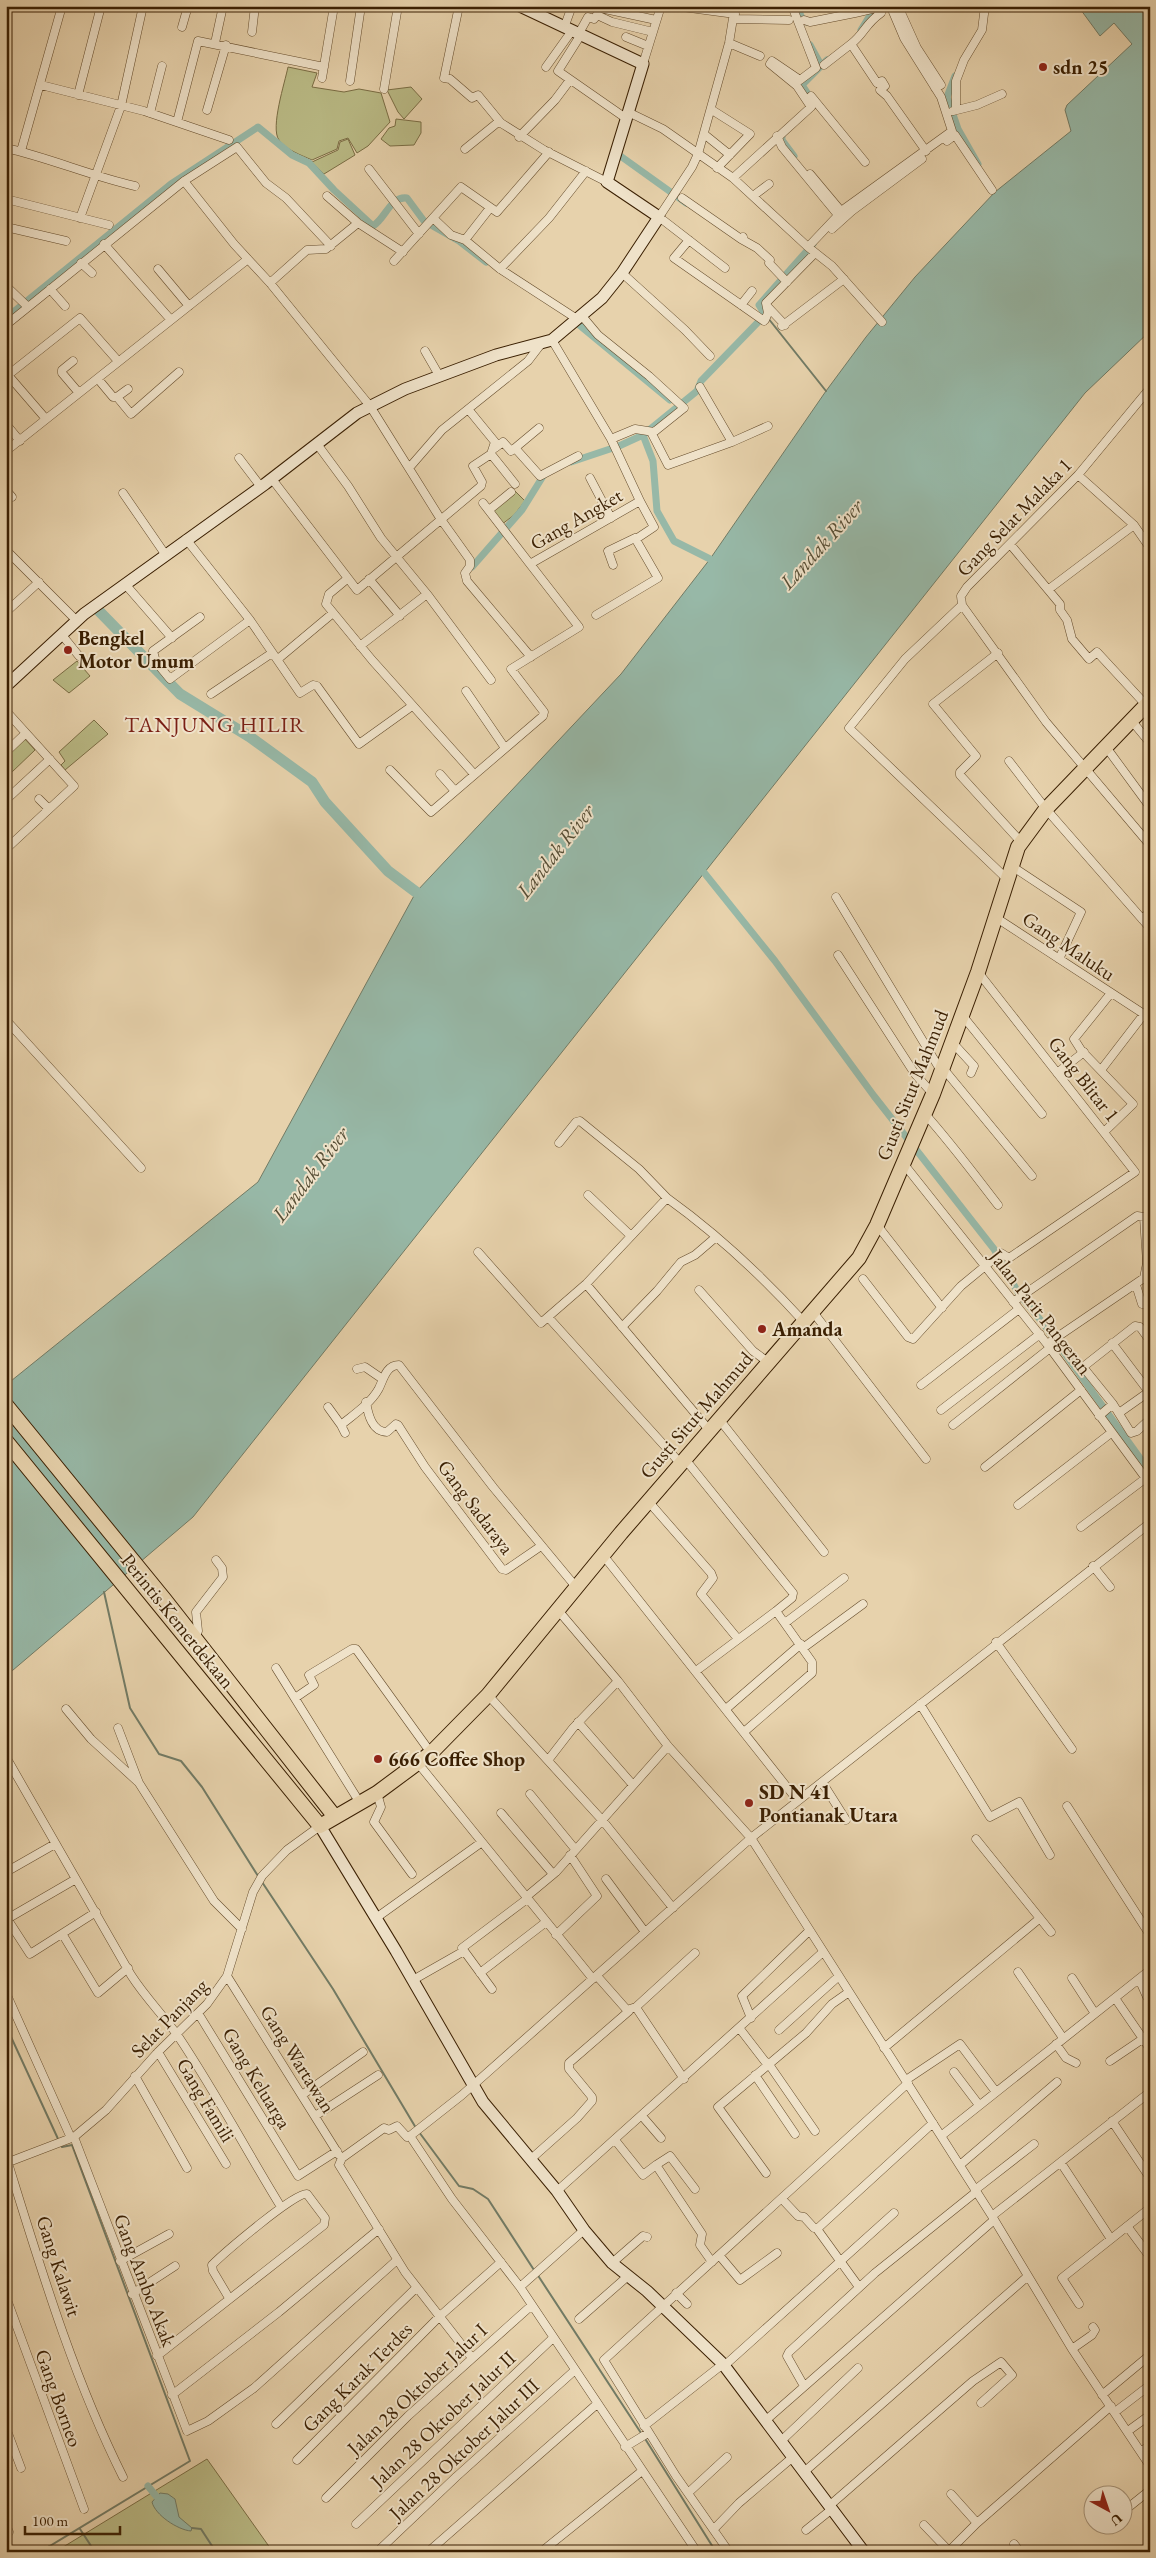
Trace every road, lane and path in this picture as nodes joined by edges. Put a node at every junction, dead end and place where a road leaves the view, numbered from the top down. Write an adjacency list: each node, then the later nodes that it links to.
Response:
1 (62, 6): 45 (street)
2 (101, 6): 49 (street)
3 (143, 6): 50 (street)
4 (188, 6): 26 (street)
5 (223, 6): 32 (street)
6 (256, 6): 27 (street)
7 (334, 6): 40 (street)
8 (361, 6): 44 (street)
9 (398, 6): 46 (street)
10 (458, 6): 58 (street)
11 (520, 6): 19 (street)
12 (572, 6): 29 (street)
13 (592, 6): 23 (street)
14 (661, 6): 23 (street)
15 (675, 6): 22 (street)
16 (792, 6): 47 (street)
17 (985, 6): 53 (street)
18 (854, 9): 20 (street); 25 (street)
19 (536, 10): 29 (street)
20 (879, 10): 33 (street)
21 (896, 10): 54 (street)
22 (734, 13): 24 (street); 31 (street)
23 (656, 20): 28 (street)
24 (789, 20)
25 (804, 20)
26 (182, 26)
27 (252, 32)
28 (653, 32): 29 (street); 35 (street)
29 (573, 33): 37 (street); 41 (street); 43 (street)
30 (626, 37): 35 (street)
31 (729, 42): 36 (street); 52 (street)
32 (215, 43): 34 (street); 57 (street)
33 (851, 44): 38 (street); 66 (street)
34 (226, 45): 40 (street); 51 (street)
35 (648, 46): 37 (street)
36 (760, 56)
37 (643, 64): 56 (street)
38 (824, 65)
39 (162, 66): 55 (street)
40 (324, 67): 42 (street)
41 (546, 67)
42 (322, 78)
43 (570, 80): 56 (street); 62 (street)
44 (350, 81)
45 (41, 84): 49 (street); 67 (street)
46 (384, 89)
47 (805, 93): 61 (street); 71 (street)
48 (1002, 94): 53 (street)
49 (78, 95): 50 (street)
50 (121, 106): 55 (street); 76 (street)
51 (207, 110)
52 (712, 110): 60 (street); 70 (street)
53 (956, 110): 54 (street)
54 (946, 113): 59 (street)
55 (150, 114): 57 (street)
56 (628, 115): 69 (street); 79 (street)
57 (177, 122): 63 (street)
58 (501, 123): 62 (street); 65 (street)
59 (953, 133): 66 (street); 72 (street); 83 (street)
60 (704, 134): 69 (street); 70 (street)
61 (777, 136): 77 (street); 89 (street)
62 (519, 137): 68 (street)
63 (229, 140)
64 (6, 148): 67 (street)
65 (465, 149)
66 (926, 150): 72 (street)
67 (21, 151): 76 (street)
68 (550, 152): 75 (street); 88 (street)
69 (698, 154): 73 (street); 85 (street)
70 (730, 155): 73 (street)
71 (865, 162)
72 (906, 167): 82 (street)
73 (717, 168): 77 (street)
74 (369, 169): 96 (street)
75 (586, 171): 79 (street); 110 (street)
76 (94, 176): 81 (street); 91 (street)
77 (733, 178): 86 (street)
78 (184, 181): 101 (street); 102 (street); 105 (street)
79 (607, 182): 90 (street)
80 (769, 184): 86 (street)
81 (135, 186)
82 (875, 190): 89 (street); 97 (street)
83 (992, 190)
84 (327, 196): 93 (street)
85 (677, 196): 90 (street); 114 (street)
86 (754, 196): 103 (street)
87 (6, 199): 91 (street)
88 (490, 208): 92 (street); 98 (street)
89 (839, 214): 97 (street)
90 (659, 217): 99 (street); 112 (street)
91 (80, 218): 94 (street)
92 (432, 220): 96 (street); 98 (street)
93 (358, 224): 102 (street); 104 (street)
94 (109, 225)
95 (6, 227): 100 (street)
96 (421, 231): 104 (street)
97 (821, 237): 103 (street)
98 (465, 240): 110 (street)
99 (689, 240): 108 (street); 121 (street)
100 (66, 241)
101 (104, 244): 107 (street); 124 (street)
102 (331, 246): 115 (street)
103 (811, 250): 113 (street); 114 (street)
104 (403, 252): 106 (street)
105 (248, 260): 115 (street); 123 (street)
106 (394, 261)
107 (82, 263): 111 (street); 117 (street)
108 (725, 268)
109 (158, 269): 123 (street)
110 (500, 269): 125 (street)
111 (92, 273)
112 (622, 273): 125 (street); 130 (street)
113 (844, 280): 119 (street); 126 (street)
114 (787, 282): 119 (street)
115 (270, 283): 141 (street)
116 (6, 286): 120 (street)
117 (50, 289): 120 (street); 122 (street)
118 (752, 291): 121 (street)
119 (764, 303): 121 (street)
120 (27, 305): 127 (street)
121 (740, 305)
122 (65, 306)
123 (189, 306): 124 (street)
124 (171, 320): 132 (street)
125 (578, 320): 128 (street); 147 (street)
126 (882, 322)
127 (7, 323)
128 (547, 342): 134 (street); 142 (street); 151 (street, Gang Angket)
129 (425, 351): 134 (street)
130 (710, 356)
131 (73, 361): 139 (street)
132 (118, 361): 135 (street); 143 (street)
133 (179, 372): 140 (street)
134 (440, 376): 141 (street)
135 (98, 378): 139 (street); 140 (street)
136 (700, 387): 149 (street)
137 (128, 388): 140 (street)
138 (1150, 388): 158 (street, Gang Selat Malaka 1)
139 (79, 393): 143 (street)
140 (117, 397)
141 (370, 406): 150 (street); 157 (street)
142 (468, 409): 154 (street); 157 (street)
143 (46, 419): 148 (street)
144 (6, 424): 148 (street)
145 (768, 426): 149 (street)
146 (539, 428): 152 (street)
147 (648, 432): 149 (street); 151 (street)
148 (20, 441): 153 (street)
149 (732, 442)
150 (317, 444): 160 (street); 177 (street)
151 (614, 444): 165 (street, Gang Angket)
152 (514, 448): 154 (street); 155 (street)
153 (6, 451)
154 (493, 451): 167 (street); 168 (street)
155 (578, 456)
156 (239, 458): 161 (street)
157 (408, 468): 168 (street)
158 (1078, 475): 170 (street); 173 (street, Gang Selat Malaka 1)
159 (590, 478): 169 (street)
160 (272, 479): 161 (street); 180 (street)
161 (261, 486): 171 (street)
162 (6, 490): 164 (street)
163 (124, 493): 176 (street)
164 (12, 497)
165 (640, 501): 169 (street, Gang Angket); 172 (street)
166 (483, 503): 167 (street)
167 (489, 510): 178 (street)
168 (440, 518): 177 (street); 200 (street)
169 (611, 518): 178 (street, Gang Angket)
170 (1134, 525): 174 (street); 184 (street)
171 (186, 539): 176 (street); 192 (street)
172 (636, 539): 179 (street); 189 (street)
173 (1010, 544): 184 (street); 186 (street, Gang Selat Malaka 1)
174 (1150, 548)
175 (6, 550): 182 (street)
176 (165, 554): 183 (street)
177 (396, 556): 181 (street); 185 (street)
178 (530, 564): 200 (street, Gang Angket)
179 (612, 565)
180 (347, 579): 181 (street); 188 (street)
181 (369, 579): 190 (street)
182 (39, 582): 187 (street); 193 (street)
183 (125, 584): 193 (street); 195 (street)
184 (1049, 589): 205 (street)
185 (427, 594): 190 (street); 201 (street)
186 (962, 605): 197 (street, Gang Selat Malaka 1); 230 (street)
187 (6, 612)
188 (333, 613): 196 (street); 199 (street)
189 (596, 615)
190 (400, 616): 196 (street)
191 (200, 617): 195 (street)
192 (250, 620): 195 (street); 199 (street)
193 (77, 621): 194 (street)
194 (62, 635): 198 (street); 202 (street)
195 (172, 638)
196 (360, 646): 206 (street)
197 (998, 653): 216 (street, Gang Selat Malaka 1); 226 (street)
198 (79, 656)
199 (275, 656): 204 (street); 206 (street)
200 (531, 657): 212 (street, Gang Angket)
201 (491, 680)
202 (6, 686)
203 (466, 691): 212 (street)
204 (211, 694)
205 (1148, 703): 208 (highway, Gusti Situt Mahmud)
206 (412, 706): 219 (street)
207 (6, 711): 209 (street)
208 (1131, 720): 210 (street); 211 (highway, Gusti Situt Mahmud)
209 (26, 733): 213 (street); 214 (street)
210 (1150, 743)
211 (1106, 747): 216 (highway, Gusti Situt Mahmud); 223 (street)
212 (505, 748): 219 (street, Gang Angket)
213 (6, 752)
214 (50, 759): 221 (street); 224 (street)
215 (1009, 761): 225 (street)
216 (1084, 769): 225 (highway, Gusti Situt Mahmud); 227 (street, Gang Selat Malaka 1)
217 (390, 770): 220 (street, Gang Angket)
218 (440, 774): 220 (street)
219 (474, 774): 220 (street, Gang Angket)
220 (455, 791)
221 (8, 798)
222 (40, 799): 224 (street)
223 (1150, 807)
224 (50, 809): 228 (street)
225 (1046, 809): 226 (highway, Gusti Situt Mahmud); 234 (street)
226 (1021, 842): 229 (highway, Gusti Situt Mahmud)
227 (1150, 845)
228 (6, 849)
229 (1010, 865): 230 (highway, Gusti Situt Mahmud); 237 (street)
230 (1007, 879): 233 (highway, Gusti Situt Mahmud)
231 (836, 897): 245 (street)
232 (1150, 912): 234 (street)
233 (995, 917): 237 (street, Gang Maluku); 238 (highway, Gusti Situt Mahmud)
234 (1142, 919): 235 (street)
235 (1150, 928)
236 (838, 955): 249 (street)
237 (1058, 959): 239 (street, Gang Maluku)
238 (978, 972): 240 (highway, Gusti Situt Mahmud); 248 (street, Gang Blitar 1)
239 (1111, 993): 241 (street, Gang Maluku); 244 (street)
240 (962, 1015): 243 (highway, Gusti Situt Mahmud); 251 (street)
241 (1147, 1016): 246 (street)
242 (6, 1020): 255 (street)
243 (952, 1042): 245 (highway, Gusti Situt Mahmud); 247 (street)
244 (1084, 1052): 246 (street); 248 (street)
245 (941, 1068): 249 (highway, Gusti Situt Mahmud); 256 (street)
246 (1102, 1070): 252 (street)
247 (972, 1073)
248 (1057, 1073): 252 (street, Gang Blitar 1)
249 (933, 1094): 250 (highway, Gusti Situt Mahmud)
250 (925, 1114): 254 (highway, Gusti Situt Mahmud); 259 (street)
251 (1042, 1114)
252 (1104, 1132): 264 (street, Gang Blitar 1)
253 (559, 1144): 258 (street)
254 (904, 1159): 260 (highway, Gusti Situt Mahmud); 264 (street, Jalan Parit Pangeran)
255 (141, 1168)
256 (1032, 1176)
257 (588, 1195): 261 (street)
258 (668, 1198): 261 (street); 262 (street)
259 (998, 1205)
260 (877, 1225): 271 (street); 273 (highway, Gusti Situt Mahmud)
261 (630, 1235): 266 (street)
262 (716, 1237): 273 (street); 275 (street)
263 (478, 1252): 274 (street)
264 (984, 1266): 269 (street, Jalan Parit Pangeran); 271 (street)
265 (863, 1279): 271 (street)
266 (586, 1284): 274 (street); 275 (street)
267 (1136, 1285): 269 (street); 270 (street); 278 (street)
268 (699, 1290): 280 (street)
269 (1015, 1301): 272 (street, Jalan Parit Pangeran)
270 (1150, 1306)
271 (942, 1308)
272 (1019, 1309): 276 (street, Jalan Parit Pangeran); 283 (street)
273 (808, 1316): 280 (highway, Gusti Situt Mahmud); 299 (street)
274 (548, 1317): 300 (street)
275 (622, 1327): 296 (street)
276 (1040, 1334): 278 (street, Jalan Parit Pangeran); 290 (street)
277 (1150, 1341): 279 (street)
278 (1050, 1342): 284 (street, Jalan Parit Pangeran); 295 (street)
279 (1112, 1343): 285 (street); 288 (street)
280 (768, 1362): 294 (highway, Gusti Situt Mahmud)
281 (357, 1369): 282 (street)
282 (382, 1378): 286 (street); 307 (street)
283 (921, 1385)
284 (1080, 1390): 292 (street, Jalan Parit Pangeran); 301 (street)
285 (1149, 1392): 291 (street)
286 (366, 1402): 289 (street); 307 (street, Gang Sadaraya)
287 (6, 1405): 319 (highway)
288 (1111, 1406): 291 (street); 292 (street)
289 (328, 1407)
290 (941, 1410)
291 (1119, 1413): 293 (street)
292 (1100, 1415): 297 (street, Jalan Parit Pangeran)
293 (1150, 1418)
294 (720, 1419): 296 (highway, Gusti Situt Mahmud); 308 (street)
295 (953, 1425)
296 (710, 1431): 300 (highway, Gusti Situt Mahmud)
297 (1111, 1433): 302 (street, Jalan Parit Pangeran); 304 (street)
298 (6, 1441): 326 (highway, Perintis Kemerdekaan)
299 (926, 1459)
300 (683, 1462): 303 (highway, Gusti Situt Mahmud); 317 (street)
301 (985, 1467)
302 (1148, 1481): 306 (street)
303 (648, 1501): 309 (highway, Gusti Situt Mahmud); 320 (street)
304 (1018, 1505)
305 (1150, 1523): 311 (street)
306 (1081, 1527)
307 (541, 1546): 313 (street)
308 (824, 1552)
309 (603, 1555): 313 (highway, Gusti Situt Mahmud); 325 (street)
310 (216, 1560): 319 (street)
311 (1093, 1566): 314 (street); 321 (street)
312 (844, 1578): 318 (street)
313 (576, 1587): 316 (highway, Gusti Situt Mahmud)
314 (1110, 1587)
315 (863, 1604): 322 (street)
316 (556, 1609): 327 (street); 328 (highway, Gusti Situt Mahmud)
317 (776, 1610): 318 (street); 320 (street)
318 (785, 1623): 322 (street)
319 (195, 1638): 323 (highway)
320 (738, 1639): 325 (street)
321 (996, 1642): 330 (street); 337 (street)
322 (802, 1646): 332 (street); 335 (street)
323 (212, 1660): 326 (highway); 351 (highway)
324 (276, 1668): 329 (street)
325 (696, 1671): 332 (street)
326 (200, 1679): 354 (highway, Perintis Kemerdekaan)
327 (618, 1681): 333 (street); 336 (street)
328 (488, 1695): 338 (highway, Gusti Situt Mahmud); 340 (street)
329 (295, 1698): 338 (street); 348 (street)
330 (920, 1704): 342 (street); 360 (street)
331 (66, 1709): 343 (street)
332 (726, 1709): 335 (street)
333 (578, 1722): 340 (street); 344 (street)
334 (118, 1728): 343 (street)
335 (744, 1732): 347 (street)
336 (668, 1746): 344 (street); 355 (street)
337 (1072, 1749)
338 (431, 1752): 341 (highway, Gusti Situt Mahmud)
339 (6, 1757): 358 (street)
340 (549, 1759): 353 (street)
341 (417, 1762): 345 (highway, Gusti Situt Mahmud); 357 (street)
342 (822, 1782): 347 (street); 352 (street)
343 (139, 1784): 373 (street)
344 (633, 1785): 353 (street)
345 (377, 1793): 348 (highway, Gusti Situt Mahmud); 362 (street)
346 (530, 1794): 359 (street)
347 (798, 1801): 355 (street)
348 (360, 1804): 351 (highway, Gusti Situt Mahmud)
349 (1067, 1806): 379 (street)
350 (501, 1813): 363 (street)
351 (335, 1817): 354 (highway, Gusti Situt Mahmud)
352 (846, 1820)
353 (603, 1821): 359 (street); 367 (street)
354 (320, 1826): 370 (street); 373 (street, Selat Panjang)
355 (751, 1838): 367 (street); 374 (street)
356 (976, 1839): 371 (street)
357 (482, 1842): 366 (street); 370 (street)
358 (55, 1844): 361 (street); 364 (street)
359 (573, 1852): 363 (street); 378 (street)
360 (1050, 1855)
361 (6, 1872)
362 (412, 1874)
363 (553, 1874): 366 (street)
364 (76, 1879): 368 (street); 369 (street)
365 (606, 1879): 375 (street)
366 (526, 1898): 372 (street); 380 (street)
367 (673, 1908): 375 (street)
368 (96, 1912): 377 (street); 383 (street)
369 (7, 1918): 377 (street)
370 (376, 1918): 392 (street)
371 (1039, 1919): 376 (street); 408 (street)
372 (546, 1922): 378 (street); 386 (street)
373 (242, 1929): 387 (street, Selat Panjang)
374 (809, 1931): 381 (street); 401 (street)
375 (645, 1932): 389 (street)
376 (1051, 1932)
377 (63, 1934): 383 (street)
378 (556, 1935): 389 (street)
379 (1150, 1935)
380 (464, 1951): 386 (street); 392 (street)
381 (824, 1952): 388 (street); 401 (street)
382 (694, 1953): 398 (street)
383 (128, 1968): 404 (street)
384 (1150, 1970): 391 (street)
385 (1018, 1972): 406 (street)
386 (480, 1973): 393 (street)
387 (227, 1976): 400 (street, Selat Panjang); 425 (street, Gang Wartawan)
388 (839, 1976): 394 (street); 403 (street)
389 (595, 1978): 398 (street); 422 (street)
390 (1072, 1978): 399 (street)
391 (1139, 1979): 396 (street); 397 (street)
392 (413, 1980): 422 (street)
393 (492, 1989)
394 (849, 1992): 408 (street); 414 (street)
395 (6, 1993): 436 (street, Gang Ambo Akak)
396 (1147, 1997)
397 (1115, 1998): 399 (street); 405 (street)
398 (632, 2009): 419 (street); 440 (street)
399 (1094, 2012): 406 (street)
400 (198, 2013): 404 (street, Selat Panjang); 439 (street, Gang Keluarga)
401 (751, 2018): 402 (street)
402 (740, 2029): 414 (street); 419 (street)
403 (780, 2030)
404 (176, 2034): 410 (street, Selat Panjang); 453 (street)
405 (1146, 2036): 409 (street); 412 (street)
406 (1063, 2038): 407 (street)
407 (1056, 2044): 413 (street); 423 (street)
408 (884, 2048): 420 (street)
409 (1150, 2049)
410 (158, 2052): 418 (street, Selat Panjang); 443 (street, Gang Famili)
411 (363, 2052): 425 (street)
412 (1110, 2061)
413 (1076, 2063)
414 (767, 2064): 417 (street); 431 (street)
415 (954, 2072): 426 (street)
416 (378, 2075): 427 (street)
417 (755, 2075): 432 (street); 447 (street)
418 (135, 2076): 436 (street, Selat Panjang); 446 (street)
419 (684, 2080): 428 (street)
420 (907, 2081): 423 (street); 430 (street); 452 (street)
421 (1057, 2082): 444 (street)
422 (471, 2086): 433 (street); 440 (street)
423 (996, 2092): 426 (street)
424 (1150, 2092): 429 (street)
425 (302, 2095): 427 (street, Gang Wartawan)
426 (979, 2105): 434 (street)
427 (315, 2116): 439 (street, Gang Wartawan)
428 (642, 2116): 435 (street); 437 (street)
429 (1112, 2121): 441 (street); 448 (street)
430 (933, 2123): 434 (street); 458 (street)
431 (815, 2131)
432 (795, 2134)
433 (413, 2135): 439 (street); 470 (street)
434 (941, 2136): 444 (street)
435 (660, 2138)
436 (66, 2140): 442 (street, Selat Panjang); 468 (street, Gang Ambo Akak)
437 (615, 2140): 445 (street); 450 (street)
438 (1034, 2144): 451 (street)
439 (339, 2155): 459 (street, Gang Wartawan)
440 (531, 2159): 450 (street)
441 (1061, 2162): 456 (street); 463 (street)
442 (7, 2163): 522 (street, Gang Kalawit)
443 (226, 2164)
444 (960, 2165): 451 (street)
445 (656, 2166): 449 (street); 471 (street)
446 (187, 2168)
447 (766, 2173)
448 (1150, 2178)
449 (695, 2189)
450 (557, 2191): 460 (street)
451 (975, 2191): 456 (street); 477 (street)
452 (782, 2199): 458 (street); 465 (street)
453 (281, 2207): 482 (street); 482 (street)
454 (1150, 2208): 457 (street)
455 (894, 2213): 469 (street)
456 (993, 2218): 475 (street); 499 (street)
457 (1127, 2226): 463 (street); 466 (street)
458 (818, 2228): 469 (street)
459 (379, 2229): 467 (street, Gang Wartawan); 500 (street)
460 (584, 2230): 472 (street); 476 (street)
461 (169, 2234): 468 (street)
462 (648, 2237): 472 (street)
463 (1111, 2239): 484 (street)
464 (777, 2253): 465 (street)
465 (719, 2255): 471 (street)
466 (1150, 2257)
467 (397, 2260): 478 (street, Gang Wartawan); 500 (street, Gang Ambo Akak)
468 (120, 2261): 480 (street, Gang Ambo Akak)
469 (841, 2261): 477 (street); 495 (street)
470 (501, 2262): 476 (street); 487 (street, Gang Karak Terdes)
471 (712, 2262): 479 (street)
472 (612, 2263): 474 (street)
473 (175, 2266): 480 (street)
474 (628, 2276): 486 (street); 488 (street)
475 (1028, 2276): 491 (street); 521 (street)
476 (523, 2284): 485 (street)
477 (859, 2287): 499 (street)
478 (416, 2288): 487 (street, Gang Wartawan); 507 (street)
479 (676, 2293): 483 (street); 486 (street)
480 (132, 2294): 492 (street, Gang Ambo Akak)
481 (6, 2297): 529 (street, Gang Borneo)
482 (229, 2298): 492 (street)
483 (686, 2304)
484 (1079, 2304)
485 (532, 2305): 490 (street); 494 (street, Jalan 28 Oktober Jalur I)
486 (662, 2306): 495 (street); 509 (street)
487 (440, 2316): 494 (street, Gang Wartawan); 517 (street, Gang Karak Terdes)
488 (579, 2318)
489 (1093, 2327): 491 (street)
490 (553, 2338): 497 (street); 530 (street, Jalan 28 Oktober Jalur II)
491 (1072, 2349): 501 (street)
492 (157, 2356): 500 (street, Gang Ambo Akak)
493 (1150, 2356): 501 (street)
494 (472, 2358): 526 (street, Jalan 28 Oktober Jalur I)
495 (723, 2365): 506 (street); 509 (street)
496 (858, 2368): 511 (street)
497 (574, 2371): 503 (street); 536 (street, Jalan 28 Oktober Jalur III)
498 (1150, 2385): 504 (street)
499 (804, 2386): 506 (street)
500 (172, 2394)
501 (1102, 2394): 504 (street)
502 (981, 2403): 528 (street)
503 (597, 2404): 513 (street); 537 (street)
504 (1113, 2409): 510 (street); 531 (street)
505 (1150, 2415): 510 (street)
506 (765, 2421): 511 (street)
507 (276, 2424)
508 (6, 2428): 519 (street)
509 (645, 2431): 513 (street); 524 (street)
510 (1128, 2432): 514 (street)
511 (781, 2441): 516 (street)
512 (1150, 2445): 514 (street)
513 (626, 2447): 520 (street)
514 (1141, 2452): 518 (street)
515 (727, 2456): 524 (street)
516 (793, 2457): 521 (street); 533 (street)
517 (297, 2460)
518 (1150, 2466)
519 (21, 2468)
520 (642, 2470): 538 (street); 539 (street)
521 (804, 2472): 528 (street)
522 (123, 2476)
523 (1150, 2490): 527 (street)
524 (688, 2493): 533 (street)
525 (951, 2494): 531 (street)
526 (326, 2498)
527 (1134, 2503)
528 (830, 2508): 534 (street); 541 (street)
529 (84, 2509)
530 (356, 2524)
531 (977, 2524): 542 (street)
532 (924, 2525): 542 (street)
533 (714, 2529): 540 (street)
534 (806, 2530)
535 (1014, 2544): 543 (street)
536 (377, 2552)
537 (428, 2552)
538 (541, 2552)
539 (697, 2552)
540 (729, 2552)
541 (864, 2552)
542 (948, 2552)
543 (1020, 2552)

